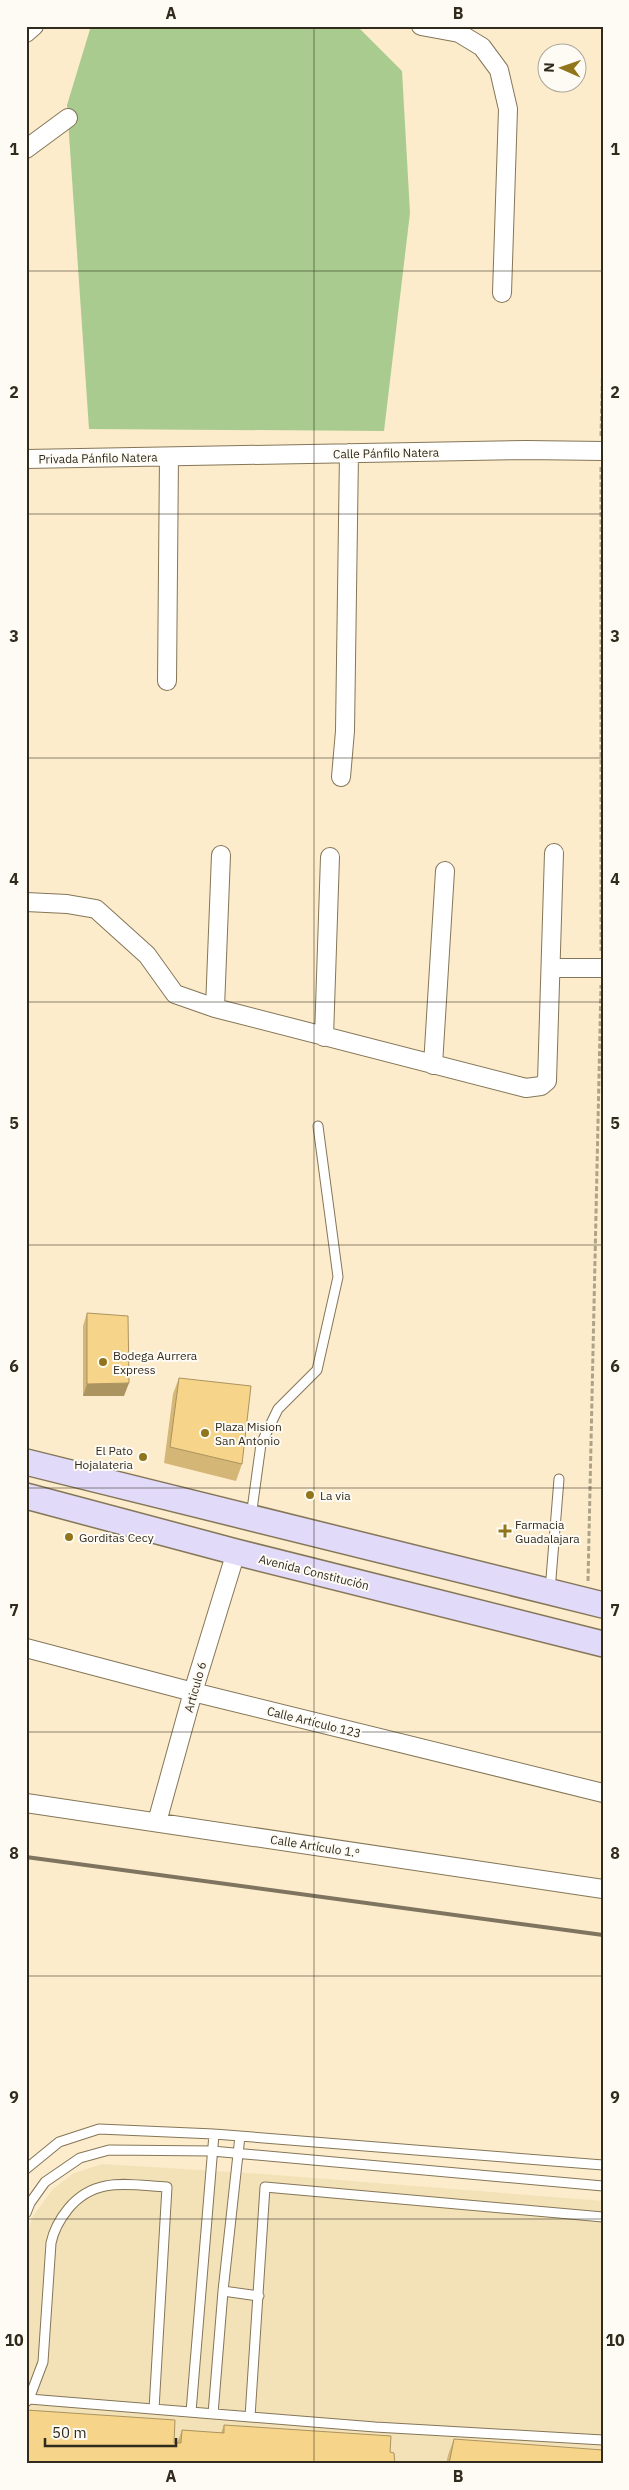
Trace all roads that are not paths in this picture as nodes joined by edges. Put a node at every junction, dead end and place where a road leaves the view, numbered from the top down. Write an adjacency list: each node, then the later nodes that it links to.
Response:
1 (34, 26): 4 (street)
2 (421, 26): 3 (street)
3 (459, 30): 7 (street)
4 (26, 33)
5 (68, 118): 6 (street)
6 (26, 149)
7 (502, 293)
8 (603, 452): 9 (street, Calle Pánfilo Natera)
9 (350, 453): 10 (street, Calle Pánfilo Natera); 13 (street)
10 (169, 457): 11 (street, Privada Pánfilo Natera); 12 (street)
11 (26, 459)
12 (167, 681)
13 (341, 777)
14 (554, 853): 19 (street)
15 (221, 854): 21 (street)
16 (330, 857): 22 (street)
17 (445, 871): 23 (street)
18 (26, 902): 21 (street)
19 (551, 968): 20 (street); 23 (street)
20 (603, 968)
21 (215, 1008): 22 (street)
22 (324, 1037): 23 (street)
23 (433, 1065)
24 (318, 1126): 28 (lane)
25 (26, 1462): 28 (main road)
26 (559, 1479): 30 (lane)
27 (26, 1496): 29 (main road, Avenida Constitución)
28 (251, 1517): 30 (main road)
29 (236, 1552): 32 (main road, Avenida Constitución); 34 (street, Articulo 6)
30 (550, 1592): 31 (main road)
31 (603, 1605)
32 (603, 1644)
33 (26, 1648): 34 (street, Calle Artículo 123)
34 (193, 1692): 35 (street, Calle Artículo 123); 39 (street, Articulo 6)
35 (603, 1793)
36 (26, 1794): 38 (street)
37 (26, 1803): 38 (street, Calle Artículo 1.º)
38 (89, 1812): 39 (street, Calle Artículo 1.º)
39 (157, 1822): 40 (street, Calle Artículo 1.º)
40 (603, 1890)
41 (214, 2134): 42 (lane); 43 (lane); 46 (lane)
42 (240, 2136): 44 (lane); 45 (lane)
43 (212, 2151): 44 (lane); 48 (lane); 54 (lane)
44 (238, 2154): 47 (lane); 50 (lane)
45 (603, 2165)
46 (26, 2168)
47 (603, 2186)
48 (26, 2214)
49 (603, 2217): 51 (lane)
50 (223, 2291): 51 (lane); 55 (lane)
51 (259, 2296): 56 (lane)
52 (27, 2400): 53 (lane); 53 (lane)
53 (154, 2409): 54 (lane)
54 (191, 2412): 55 (lane)
55 (213, 2414): 56 (lane)
56 (250, 2417): 57 (lane)
57 (603, 2440)

